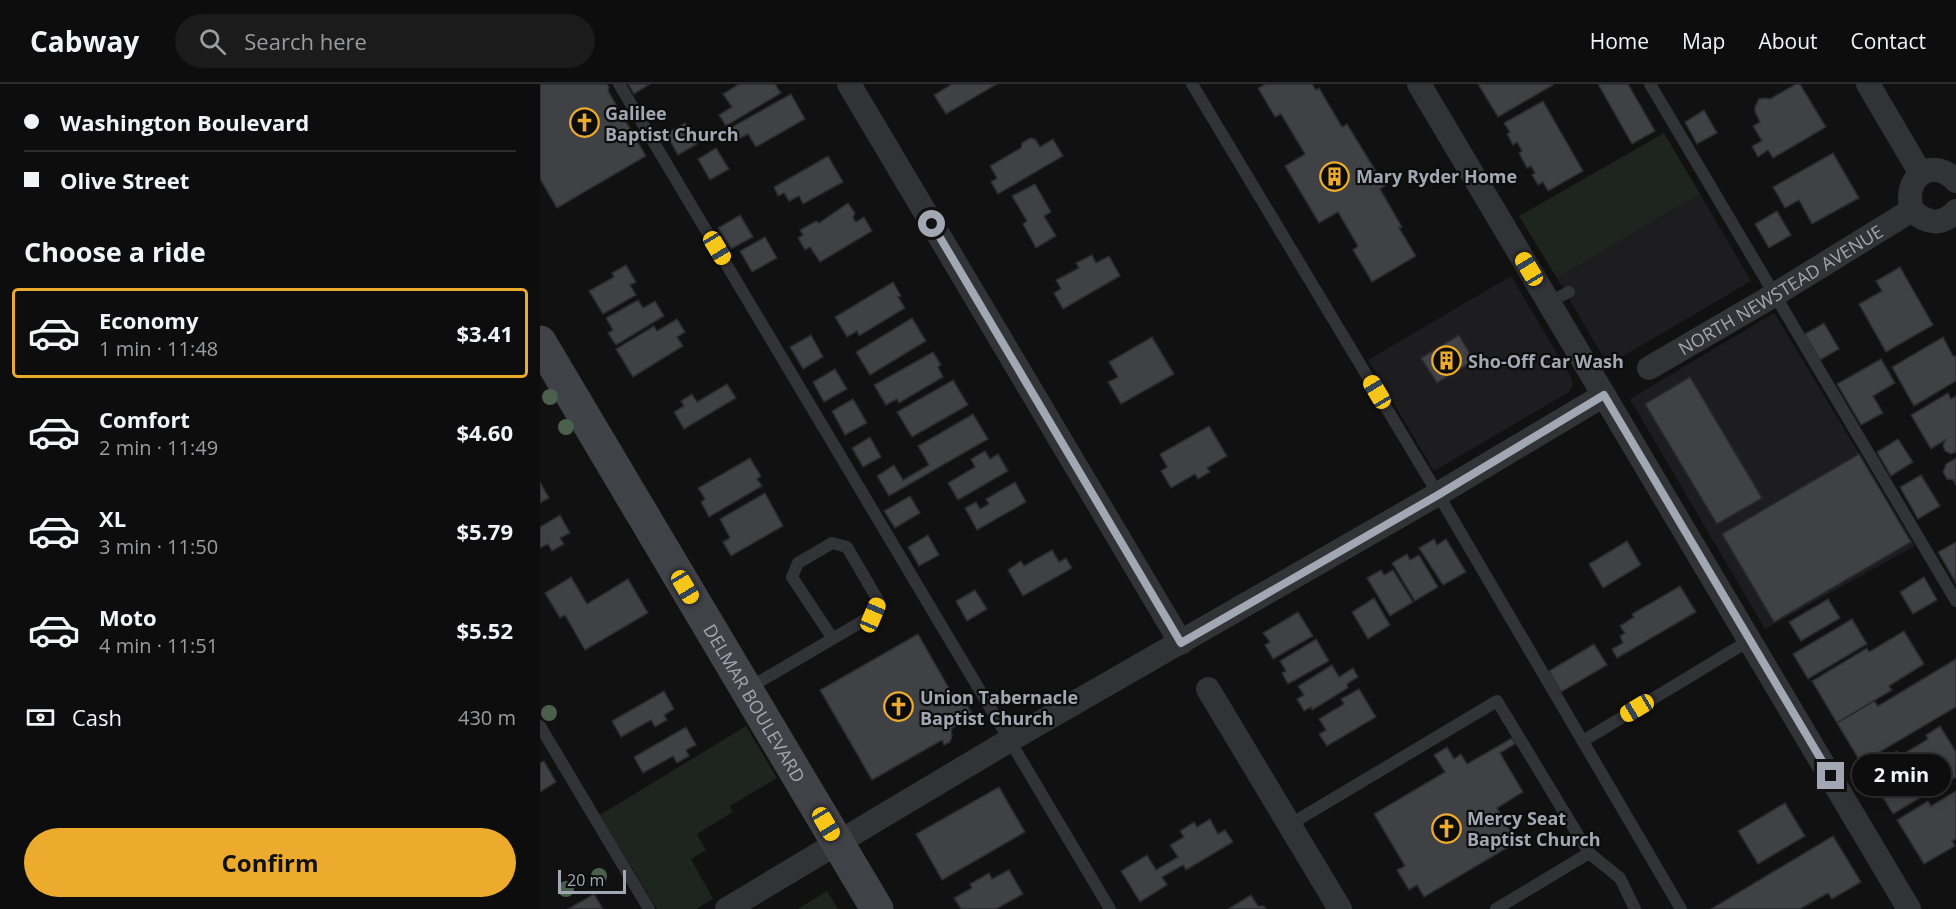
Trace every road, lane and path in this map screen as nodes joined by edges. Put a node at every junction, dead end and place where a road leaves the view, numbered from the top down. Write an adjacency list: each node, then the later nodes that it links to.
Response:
1 (619, 84): 23 (lane)
2 (849, 84): 19 (street)
3 (1192, 84): 15 (lane)
4 (1419, 84): 14 (street)
5 (1650, 84): 11 (lane)
6 (1868, 84): 7 (street)
7 (1921, 174): 8 (street); 9 (street)
8 (1956, 181)
9 (1912, 210): 10 (street); 11 (street, NORTH NEWSTEAD AVENUE)
10 (1954, 220)
11 (1774, 295): 13 (street, NORTH NEWSTEAD AVENUE); 16 (lane)
12 (540, 342): 20 (main road, DELMAR BOULEVARD)
13 (1649, 368)
14 (1604, 395): 15 (street); 18 (street)
15 (1438, 495): 19 (street); 24 (lane)
16 (1956, 601)
17 (832, 639): 17 (lane); 20 (lane)
18 (1750, 640): 24 (lane); 36 (street)
19 (1181, 643): 23 (street)
20 (746, 689): 26 (main road, DELMAR BOULEVARD)
21 (1208, 690): 25 (street)
22 (540, 726): 28 (lane)
23 (1010, 740): 26 (street); 31 (lane)
24 (1582, 741): 35 (lane)
25 (1289, 825): 27 (lane); 32 (street)
26 (837, 843): 29 (street); 30 (main road, DELMAR BOULEVARD)
27 (1588, 853): 33 (lane); 34 (lane)
28 (649, 909)
29 (727, 909)
30 (877, 909)
31 (1110, 909)
32 (1340, 909)
33 (1496, 909)
34 (1635, 909)
35 (1681, 909)
36 (1910, 909)

